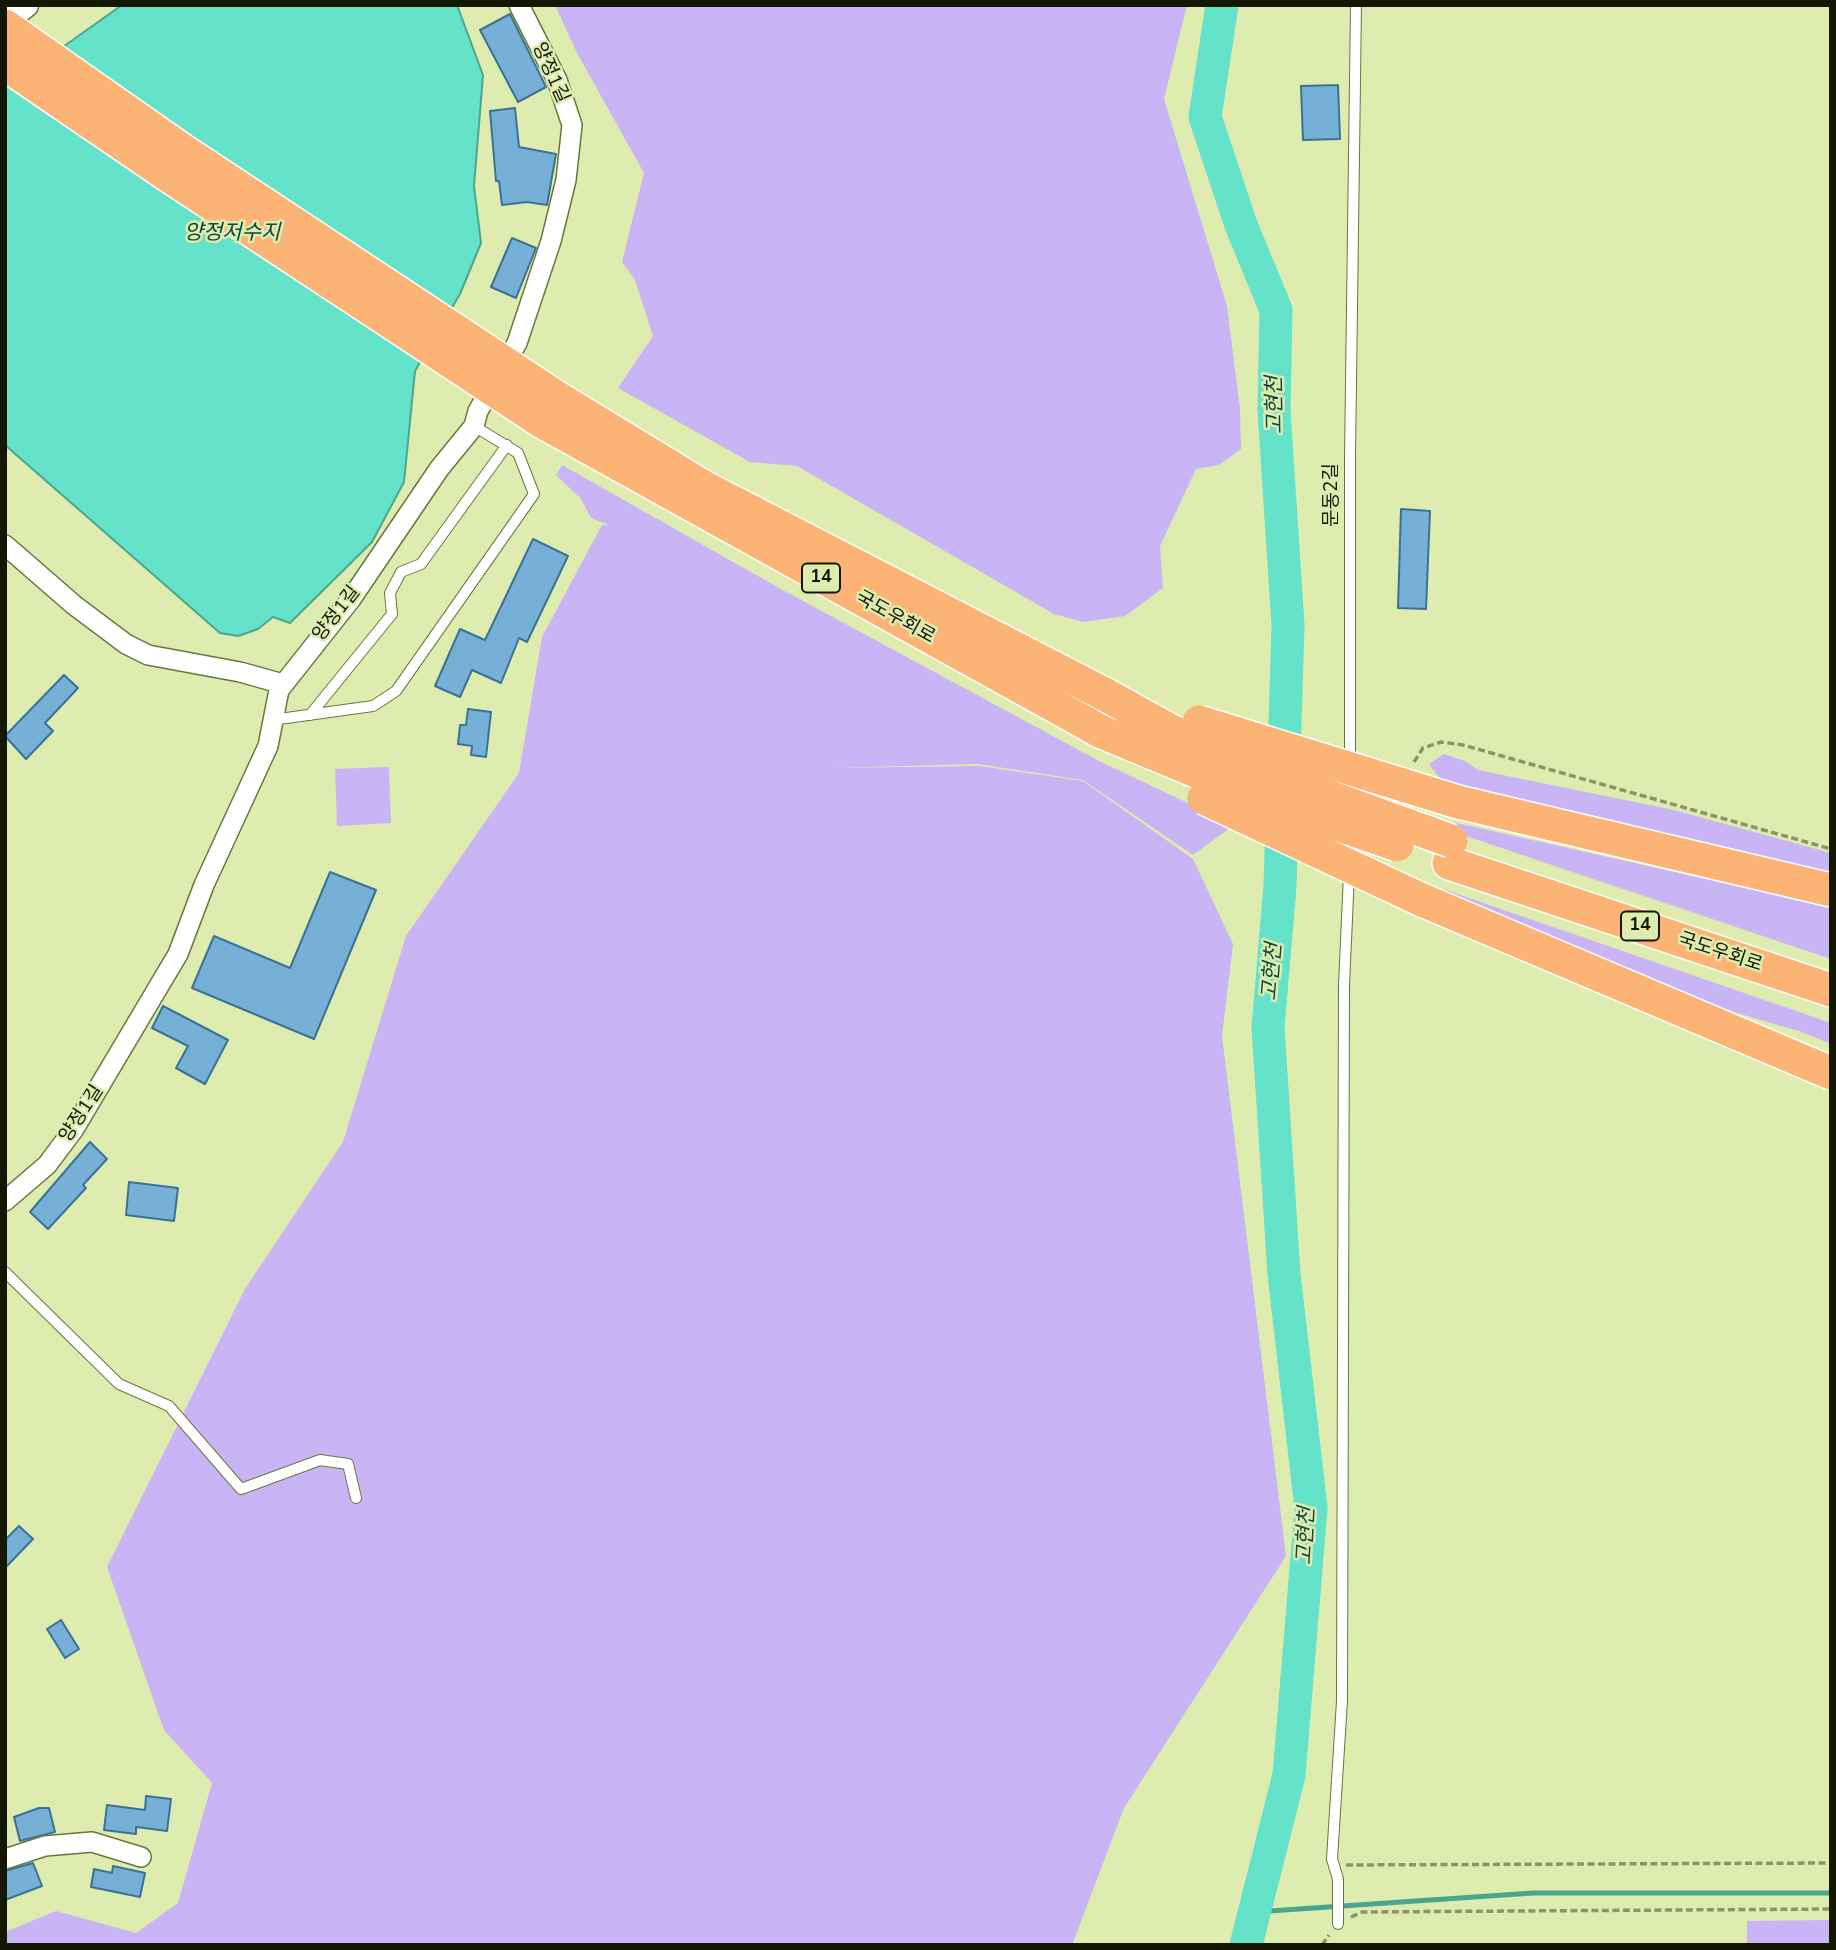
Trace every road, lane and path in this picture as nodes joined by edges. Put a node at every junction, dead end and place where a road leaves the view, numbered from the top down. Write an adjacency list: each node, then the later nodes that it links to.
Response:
1 (26, 5): 4 (street)
2 (520, 5): 7 (street, 양정1길)
3 (1356, 5): 15 (lane, 문동2길)
4 (5, 24): 6 (highway, 14, bridge)
5 (5, 64): 6 (highway, 14, bridge)
6 (549, 409): 11 (highway, 국도우회로 / 14); 14 (highway, 국도우회로 / 14)
7 (474, 426): 8 (lane); 10 (street, 양정1길)
8 (507, 445): 12 (lane); 12 (lane)
9 (5, 545): 10 (street)
10 (283, 684): 13 (street, 양정1길)
11 (1106, 695): 16 (highway, 14, bridge); 18 (highway, bridge)
12 (310, 715): 13 (lane)
13 (271, 720): 24 (street, 양정1길)
14 (1102, 732): 16 (highway, 14, bridge); 21 (highway, bridge)
15 (1349, 843)
16 (1450, 852): 19 (highway, 국도우회로 / 14); 20 (highway, 국도우회로 / 14)
17 (1349, 857): 29 (lane)
18 (1831, 890)
19 (1831, 966)
20 (1831, 990)
21 (1731, 1031): 22 (highway); 23 (highway)
22 (1831, 1056)
23 (1831, 1073)
24 (5, 1201)
25 (5, 1272): 26 (lane)
26 (356, 1498)
27 (141, 1857): 28 (street)
28 (5, 1859)
29 (1332, 1859): 30 (path); 32 (lane)
30 (1831, 1863)
31 (1831, 1909): 32 (path)
32 (1338, 1924)

